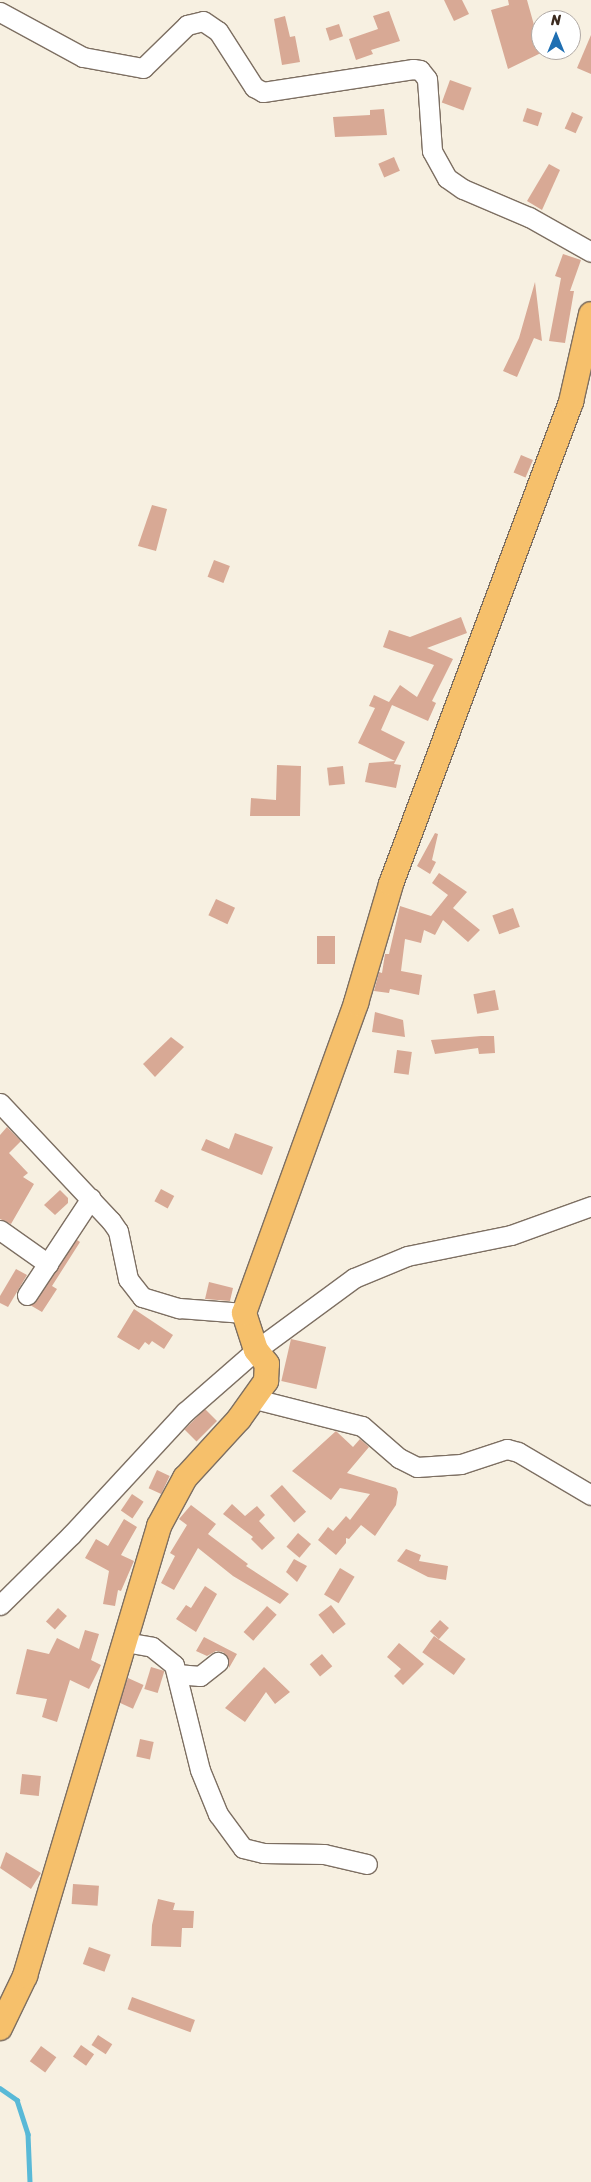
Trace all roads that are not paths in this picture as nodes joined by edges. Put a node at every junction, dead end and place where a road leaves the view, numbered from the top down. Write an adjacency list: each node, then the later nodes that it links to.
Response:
1 (0, 12): 2 (street)
2 (591, 252)
3 (591, 314): 10 (main road)
4 (0, 1103): 5 (street)
5 (91, 1198): 8 (street); 10 (street)
6 (591, 1206): 11 (street)
7 (0, 1230): 8 (street)
8 (48, 1264): 9 (street)
9 (27, 1295)
10 (244, 1313): 11 (main road)
11 (261, 1356): 12 (main road); 14 (street)
12 (255, 1399): 13 (street); 15 (main road)
13 (591, 1495)
14 (0, 1605)
15 (125, 1642): 17 (street); 19 (main road)
16 (218, 1662): 17 (street)
17 (178, 1674): 18 (street)
18 (367, 1864)
19 (0, 2028)

